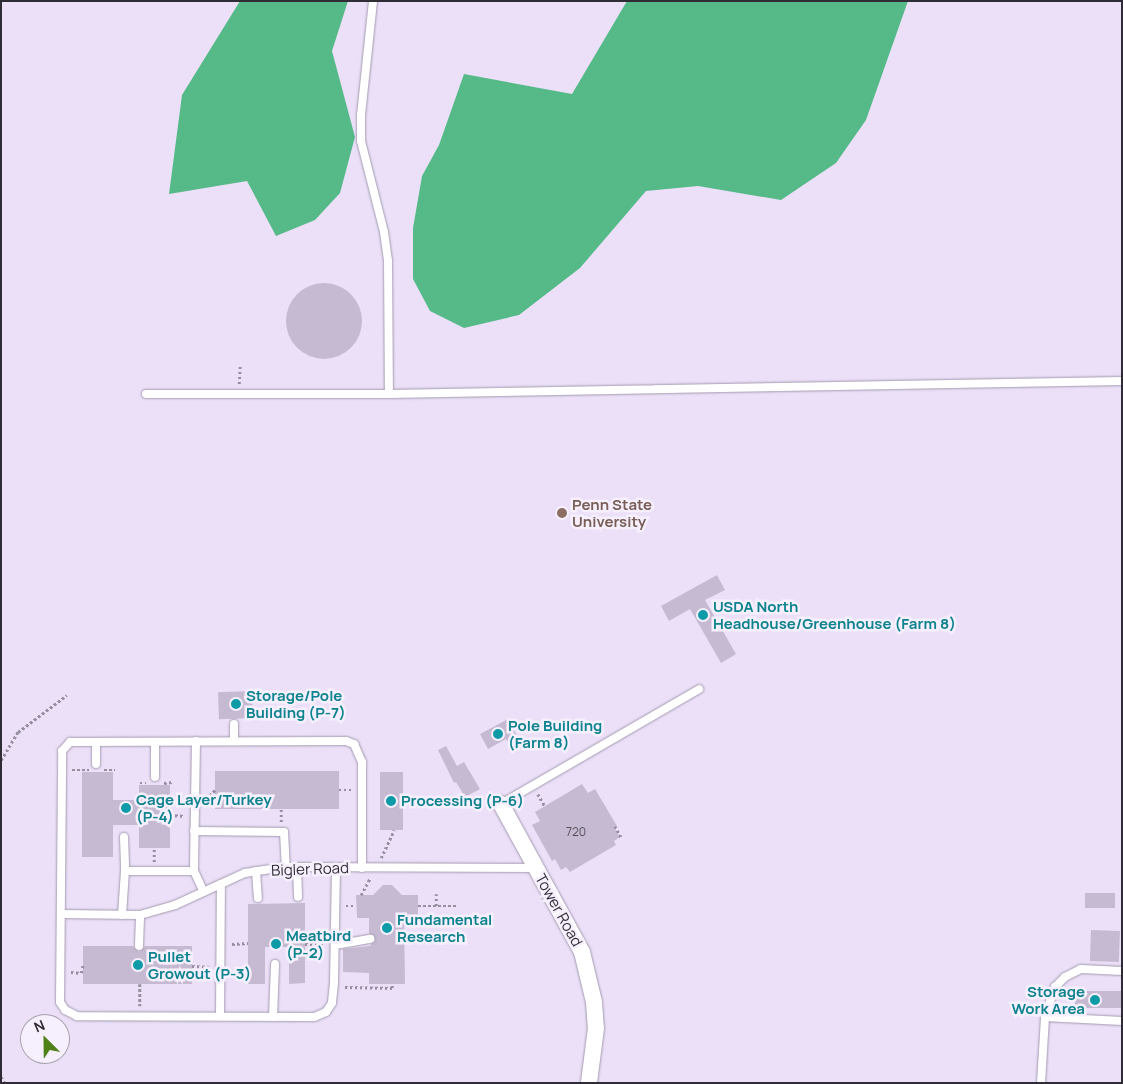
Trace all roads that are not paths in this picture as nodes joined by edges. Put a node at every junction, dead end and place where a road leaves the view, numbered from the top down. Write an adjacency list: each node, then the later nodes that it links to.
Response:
1 (373, 1): 4 (lane)
2 (1122, 381): 4 (lane)
3 (146, 394): 4 (lane)
4 (389, 394)
5 (699, 689): 13 (lane)
6 (234, 724): 7 (lane)
7 (234, 741): 10 (lane); 19 (lane)
8 (96, 742): 9 (lane); 11 (lane); 28 (lane)
9 (155, 742): 10 (lane); 12 (lane)
10 (196, 742): 14 (lane)
11 (96, 764)
12 (155, 777)
13 (501, 804): 20 (street, Tower Road)
14 (194, 831): 16 (lane); 22 (lane)
15 (124, 837): 21 (lane)
16 (286, 867): 17 (lane, Bigler Road); 23 (lane, Bigler Road)
17 (297, 867): 18 (lane, Bigler Road); 26 (lane)
18 (336, 868): 19 (lane, Bigler Road); 32 (lane)
19 (362, 868): 20 (lane, Bigler Road)
20 (536, 868): 40 (street, Tower Road)
21 (125, 871): 22 (lane); 29 (lane)
22 (194, 871): 25 (lane)
23 (256, 871): 24 (lane, Bigler Road); 27 (lane)
24 (221, 884): 25 (lane, Bigler Road); 36 (lane)
25 (204, 892): 30 (lane, Bigler Road)
26 (298, 897)
27 (258, 898)
28 (62, 914): 29 (lane, Bigler Road); 36 (lane)
29 (122, 915): 30 (lane, Bigler Road)
30 (140, 915): 33 (lane)
31 (370, 939): 32 (lane)
32 (335, 945): 37 (lane)
33 (139, 946)
34 (275, 964): 37 (lane)
35 (1122, 971): 38 (lane)
36 (220, 1016): 37 (lane)
37 (273, 1017)
38 (1045, 1017): 39 (lane); 41 (lane)
39 (1122, 1021)
40 (589, 1083)
41 (1041, 1083)

